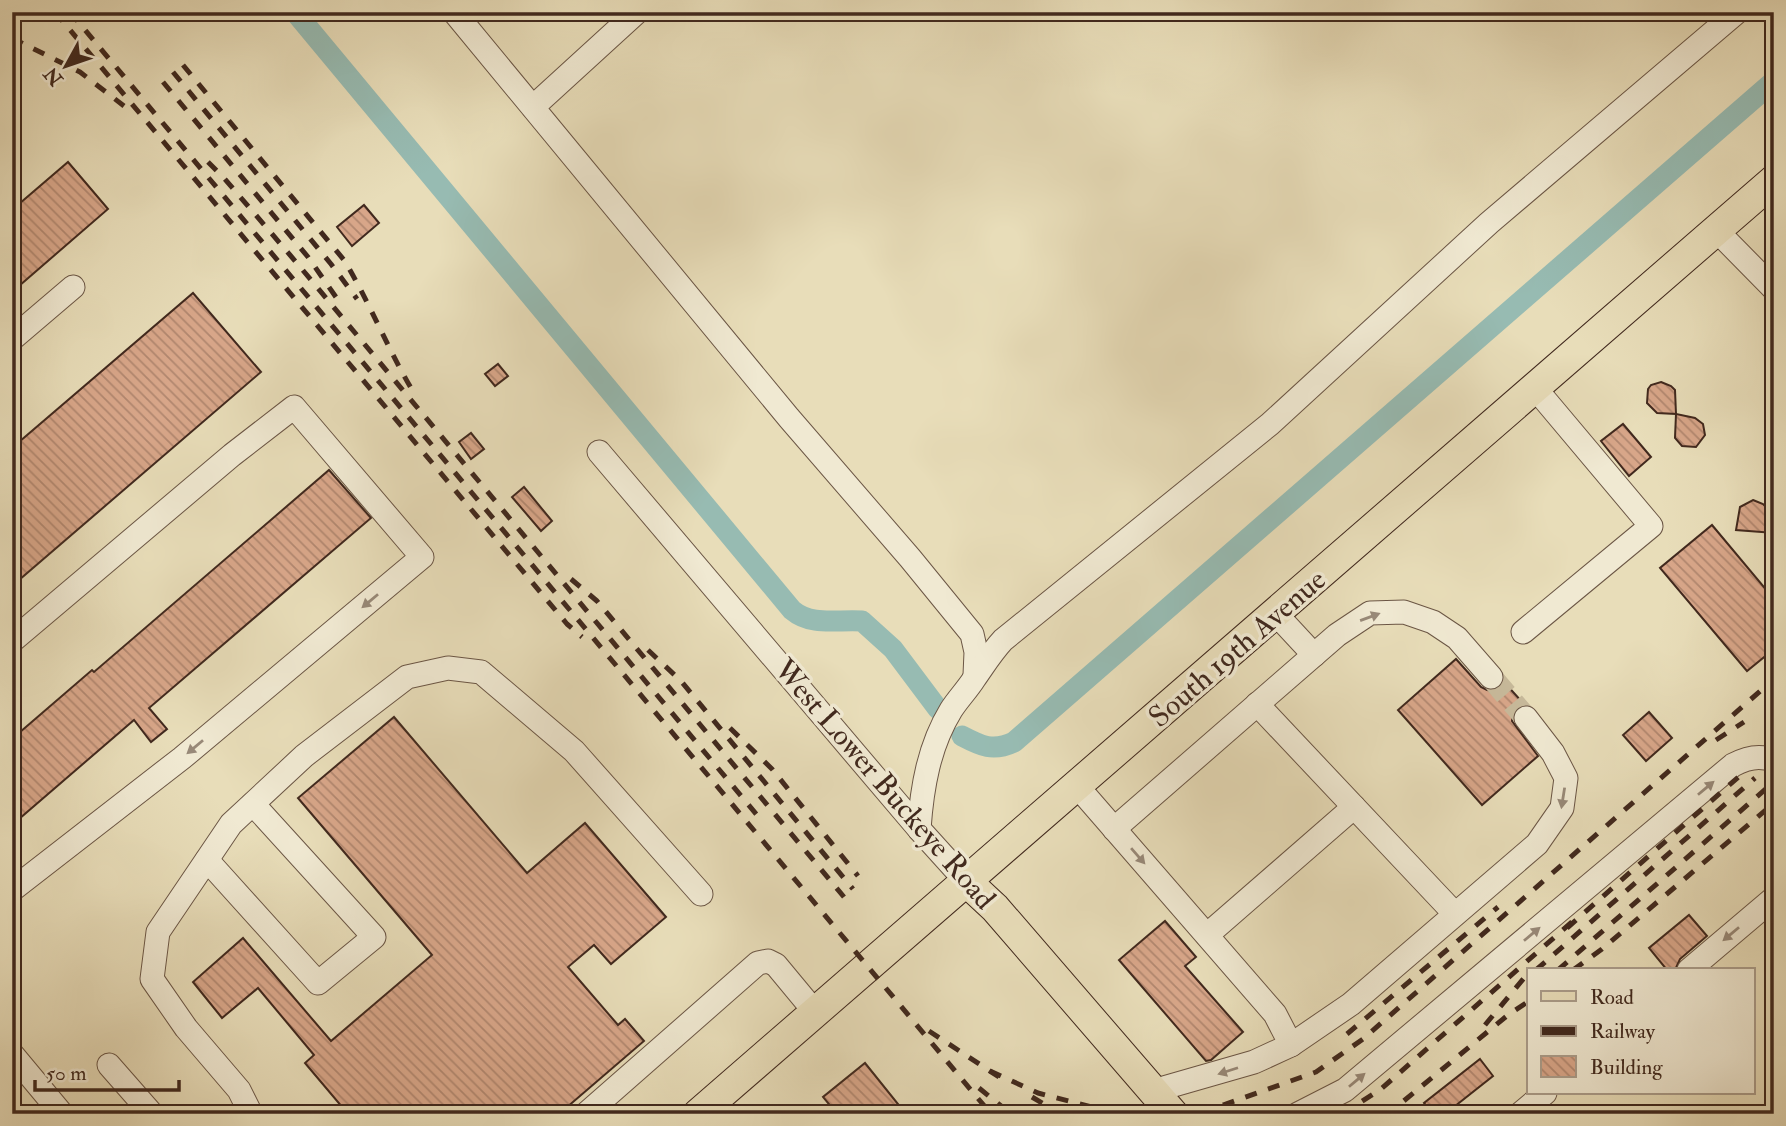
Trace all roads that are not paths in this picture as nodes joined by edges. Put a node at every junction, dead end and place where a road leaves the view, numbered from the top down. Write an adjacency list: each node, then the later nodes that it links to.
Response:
1 (454, 12): 4 (street)
2 (637, 12): 4 (street)
3 (1737, 12): 17 (street)
4 (533, 107): 17 (street)
5 (1774, 180): 6 (main road, South 19th Avenue)
6 (1716, 230): 8 (street); 10 (main road, South 19th Avenue)
7 (73, 288): 9 (street)
8 (1774, 289)
9 (12, 339)
10 (1535, 388): 12 (main road, South 19th Avenue); 13 (street)
11 (599, 452): 24 (street, West Lower Buckeye Road)
12 (1276, 614): 15 (street); 21 (main road, South 19th Avenue)
13 (1523, 632)
14 (12, 641): 28 (street, one-way to 28)
15 (1314, 655): 16 (street, one-way to 16); 18 (street)
16 (1491, 677)
17 (975, 678): 24 (street)
18 (1257, 704): 23 (street); 25 (street)
19 (1525, 718): 31 (street, one-way to 31)
20 (1774, 761): 46 (street, one-way to 20)
21 (1077, 786): 25 (street); 27 (main road, South 19th Avenue)
22 (253, 804): 26 (street); 26 (street); 29 (street)
23 (1354, 807): 31 (street); 32 (street)
24 (919, 829): 27 (street, West Lower Buckeye Road)
25 (1114, 829): 32 (street, one-way to 32)
26 (206, 860): 42 (street)
27 (966, 881): 34 (main road, South 19th Avenue); 38 (main road, West Lower Buckeye Road)
28 (12, 890)
29 (701, 894)
30 (1774, 898): 33 (street, one-way to 33)
31 (1455, 915): 35 (street)
32 (1207, 935): 35 (street)
33 (1691, 968)
34 (815, 1012): 43 (street); 44 (main road, South 19th Avenue)
35 (1291, 1045): 38 (street, one-way to 38)
36 (12, 1054): 40 (street)
37 (109, 1065): 41 (street)
38 (1153, 1091): 45 (main road, West Lower Buckeye Road)
39 (1544, 1094): 47 (street)
40 (62, 1114)
41 (152, 1114)
42 (251, 1114)
43 (586, 1114)
44 (698, 1114)
45 (1173, 1114)
46 (1298, 1114)
47 (1520, 1114)

